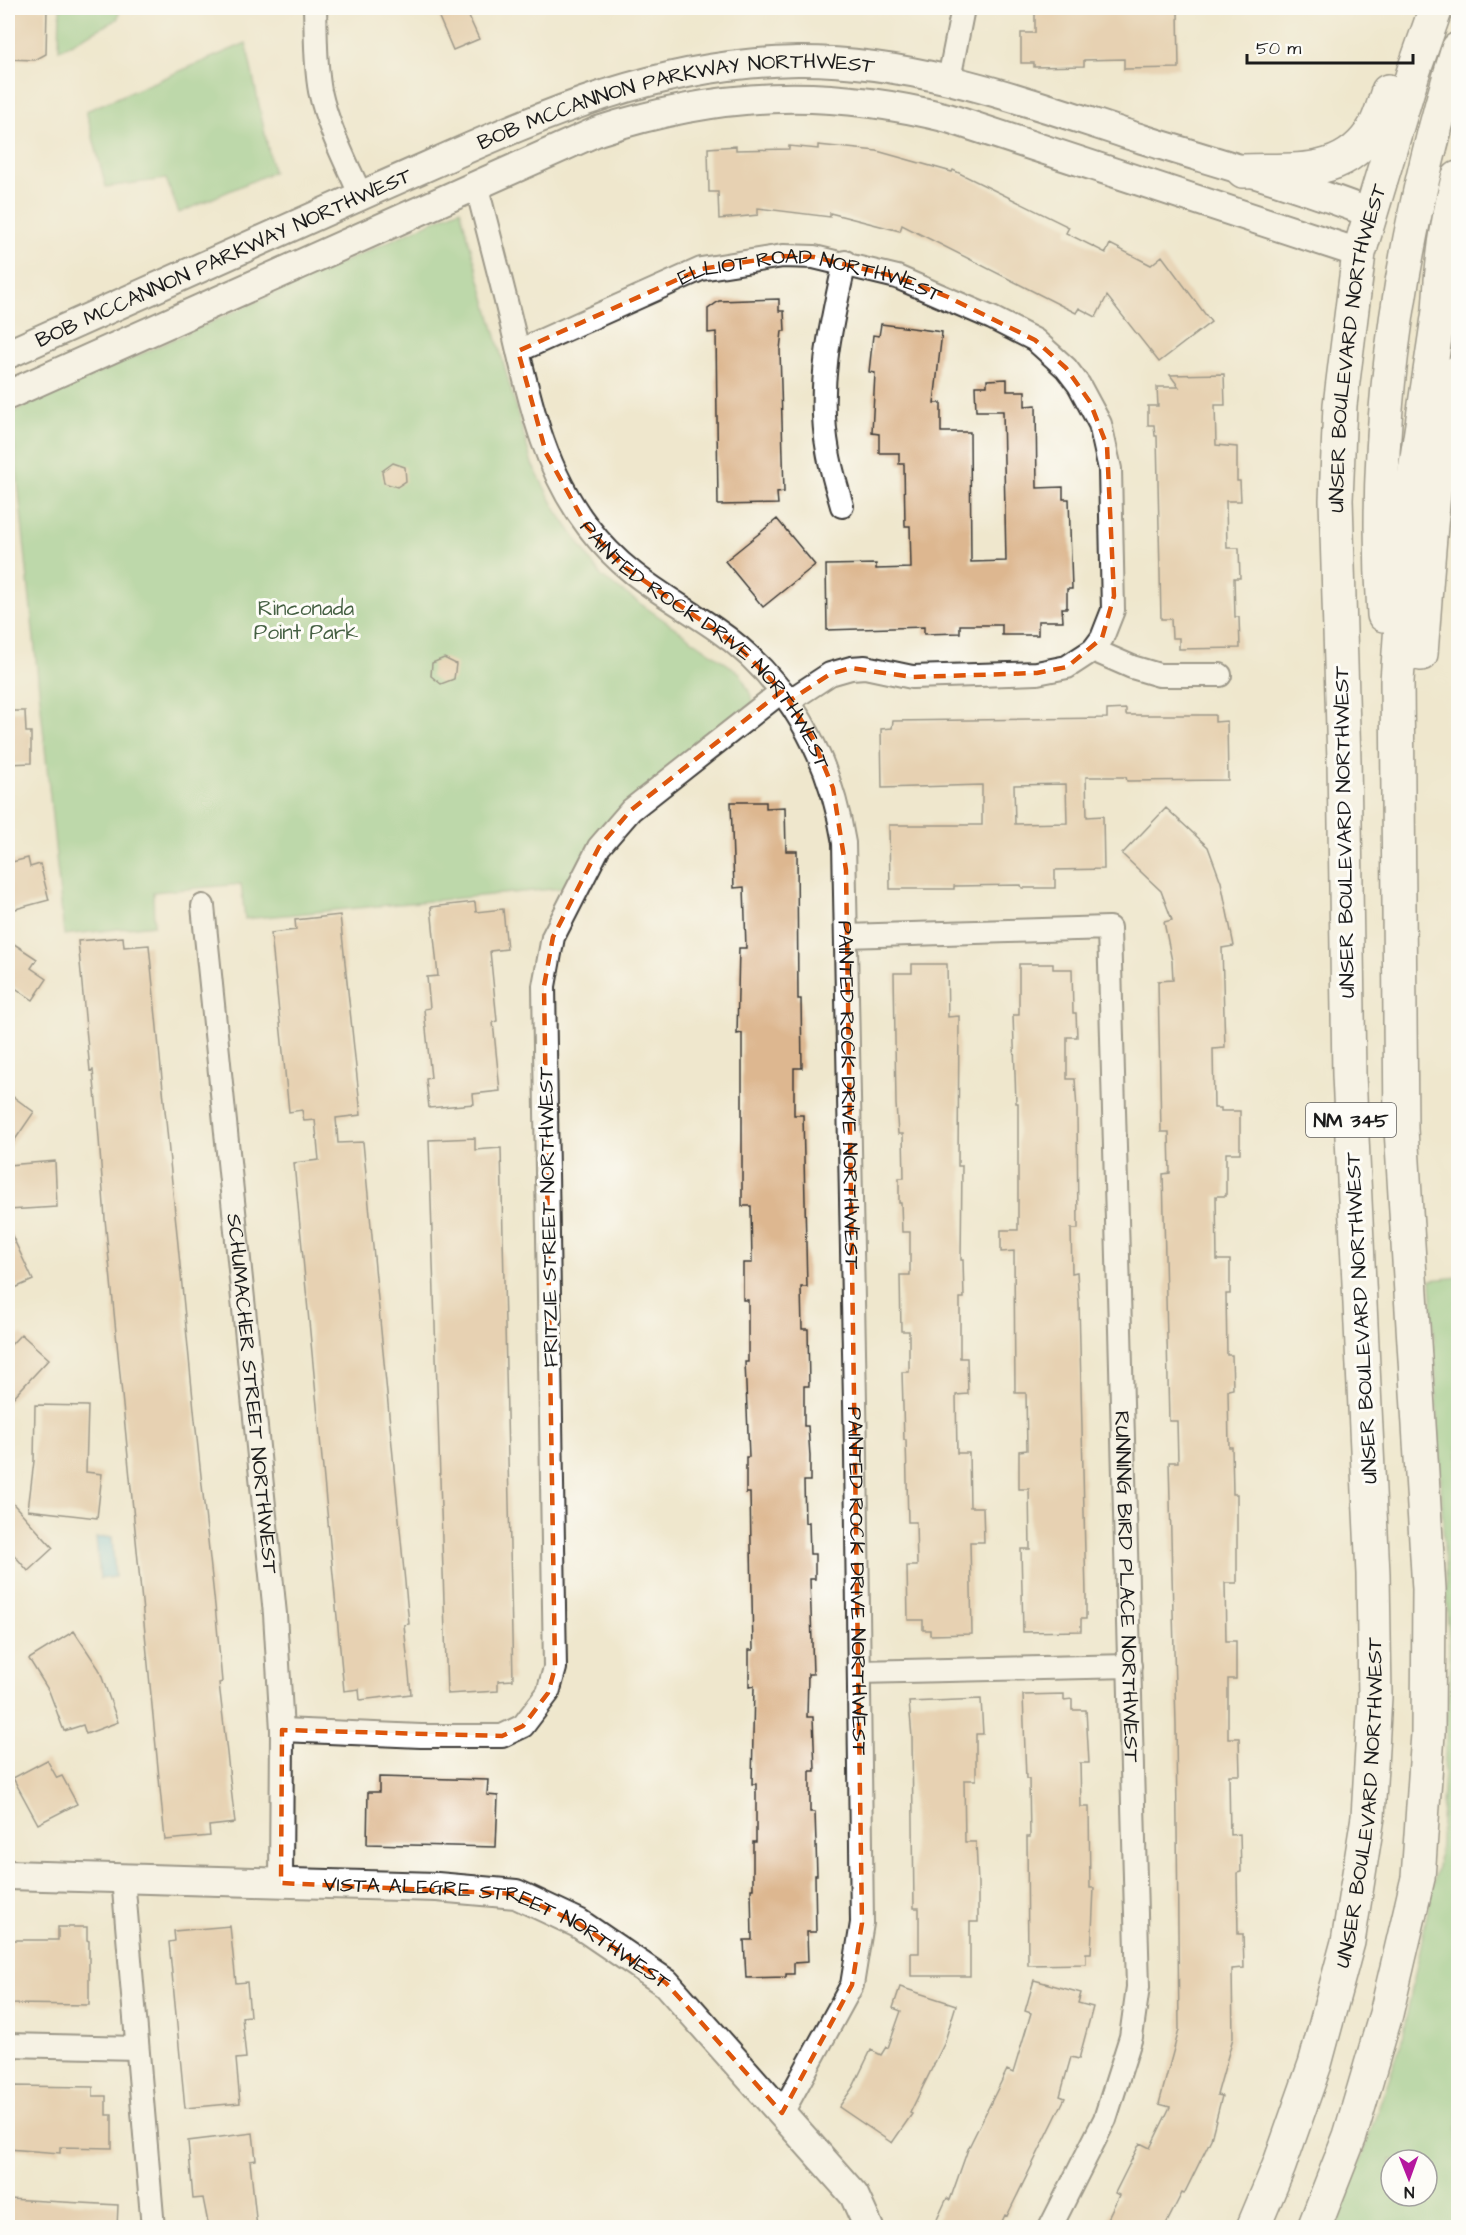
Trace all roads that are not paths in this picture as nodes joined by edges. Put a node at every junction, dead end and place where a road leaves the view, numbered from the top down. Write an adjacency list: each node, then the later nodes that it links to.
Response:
1 (315, 8): 12 (street)
2 (963, 8): 6 (street)
3 (1419, 8): 9 (main road)
4 (1436, 8): 13 (main road, UNSER BOULEVARD NORTHWEST / NM 345)
5 (1458, 49): 14 (main road)
6 (949, 79): 7 (street); 8 (street, BOB MCCANNON PARKWAY NORTHWEST); 9 (street, BOB MCCANNON PARKWAY NORTHWEST)
7 (941, 116): 11 (street, BOB MCCANNON PARKWAY NORTHWEST); 17 (street, BOB MCCANNON PARKWAY NORTHWEST)
8 (462, 152): 11 (street); 12 (street, BOB MCCANNON PARKWAY NORTHWEST)
9 (1242, 171): 13 (street, BOB MCCANNON PARKWAY NORTHWEST)
10 (1458, 178): 16 (main road, NM 345)
11 (476, 184): 15 (street, BOB MCCANNON PARKWAY NORTHWEST); 21 (street, PAINTED ROCK DRIVE NORTHWEST)
12 (361, 196): 15 (street); 22 (street, BOB MCCANNON PARKWAY NORTHWEST)
13 (1370, 213): 14 (main road); 17 (main road, UNSER BOULEVARD NORTHWEST / NM 345)
14 (1411, 228): 16 (main road); 19 (main road)
15 (376, 230): 24 (street, BOB MCCANNON PARKWAY NORTHWEST)
16 (1453, 242): 20 (main road, NM 345)
17 (1359, 253): 19 (main road); 42 (main road, UNSER BOULEVARD NORTHWEST / NM 345)
18 (845, 262): 21 (street, ELLIOT ROAD NORTHWEST); 25 (street); 26 (street, ELLIOT ROAD NORTHWEST)
19 (1403, 267): 20 (main road); 28 (main road)
20 (1449, 283): 28 (main road, NM 345)
21 (518, 351): 29 (street, PAINTED ROCK DRIVE NORTHWEST)
22 (8, 354)
23 (1458, 372): 30 (main road)
24 (8, 395)
25 (842, 506)
26 (1093, 650): 27 (street); 29 (street, FRITZIE STREET NORTHWEST)
27 (1220, 675)
28 (1397, 681): 30 (main road, NM 345)
29 (785, 696): 32 (street, PAINTED ROCK DRIVE NORTHWEST); 35 (street, FRITZIE STREET NORTHWEST)
30 (1398, 770): 48 (main road, NM 345)
31 (203, 906): 35 (street, SCHUMACHER STREET NORTHWEST)
32 (846, 936): 33 (street, RUNNING BIRD PLACE NORTHWEST); 34 (street, PAINTED ROCK DRIVE NORTHWEST)
33 (1130, 1666): 34 (street); 45 (street, RUNNING BIRD PLACE NORTHWEST)
34 (859, 1672): 41 (street, PAINTED ROCK DRIVE NORTHWEST)
35 (282, 1730): 38 (street, SCHUMACHER STREET NORTHWEST)
36 (8, 1875): 37 (street, VISTA ALEGRE STREET NORTHWEST)
37 (123, 1878): 38 (street, VISTA ALEGRE STREET NORTHWEST); 40 (street)
38 (281, 1883): 41 (street, VISTA ALEGRE STREET NORTHWEST)
39 (8, 2045): 40 (street)
40 (137, 2049): 43 (street)
41 (782, 2113): 44 (street, VISTA ALEGRE STREET NORTHWEST)
42 (1280, 2166): 46 (main road); 47 (main road, UNSER BOULEVARD NORTHWEST / NM 345)
43 (153, 2228)
44 (869, 2228)
45 (1050, 2228)
46 (1233, 2228)
47 (1253, 2228)
48 (1314, 2228)

